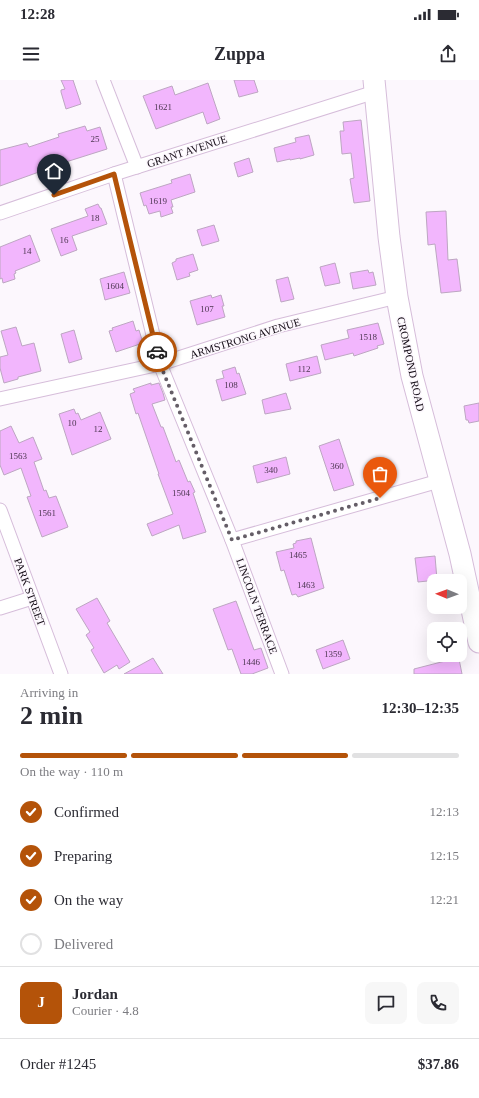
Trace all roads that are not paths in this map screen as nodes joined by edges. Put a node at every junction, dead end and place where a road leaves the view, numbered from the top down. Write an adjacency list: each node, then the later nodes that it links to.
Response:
1 (103, 80): 3 (street)
2 (374, 86): 3 (street, GRANT AVENUE); 6 (main road, CROMPOND ROAD)
3 (137, 167): 4 (street, GRANT AVENUE)
4 (114, 174): 5 (street, GRANT AVENUE); 7 (street, LINCOLN TERRACE)
5 (0, 213)
6 (397, 297): 7 (street, ARMSTRONG AVENUE); 9 (main road, CROMPOND ROAD)
7 (160, 364): 8 (street, ARMSTRONG AVENUE); 11 (street, LINCOLN TERRACE)
8 (0, 399)
9 (439, 481): 11 (street); 14 (main road, CROMPOND ROAD)
10 (0, 510): 12 (street, PARK STREET)
11 (232, 540): 17 (street, LINCOLN TERRACE)
12 (32, 598): 13 (street); 16 (street, PARK STREET)
13 (0, 608)
14 (476, 617): 15 (main road, CROMPOND ROAD)
15 (479, 642)
16 (61, 674)
17 (282, 674)

